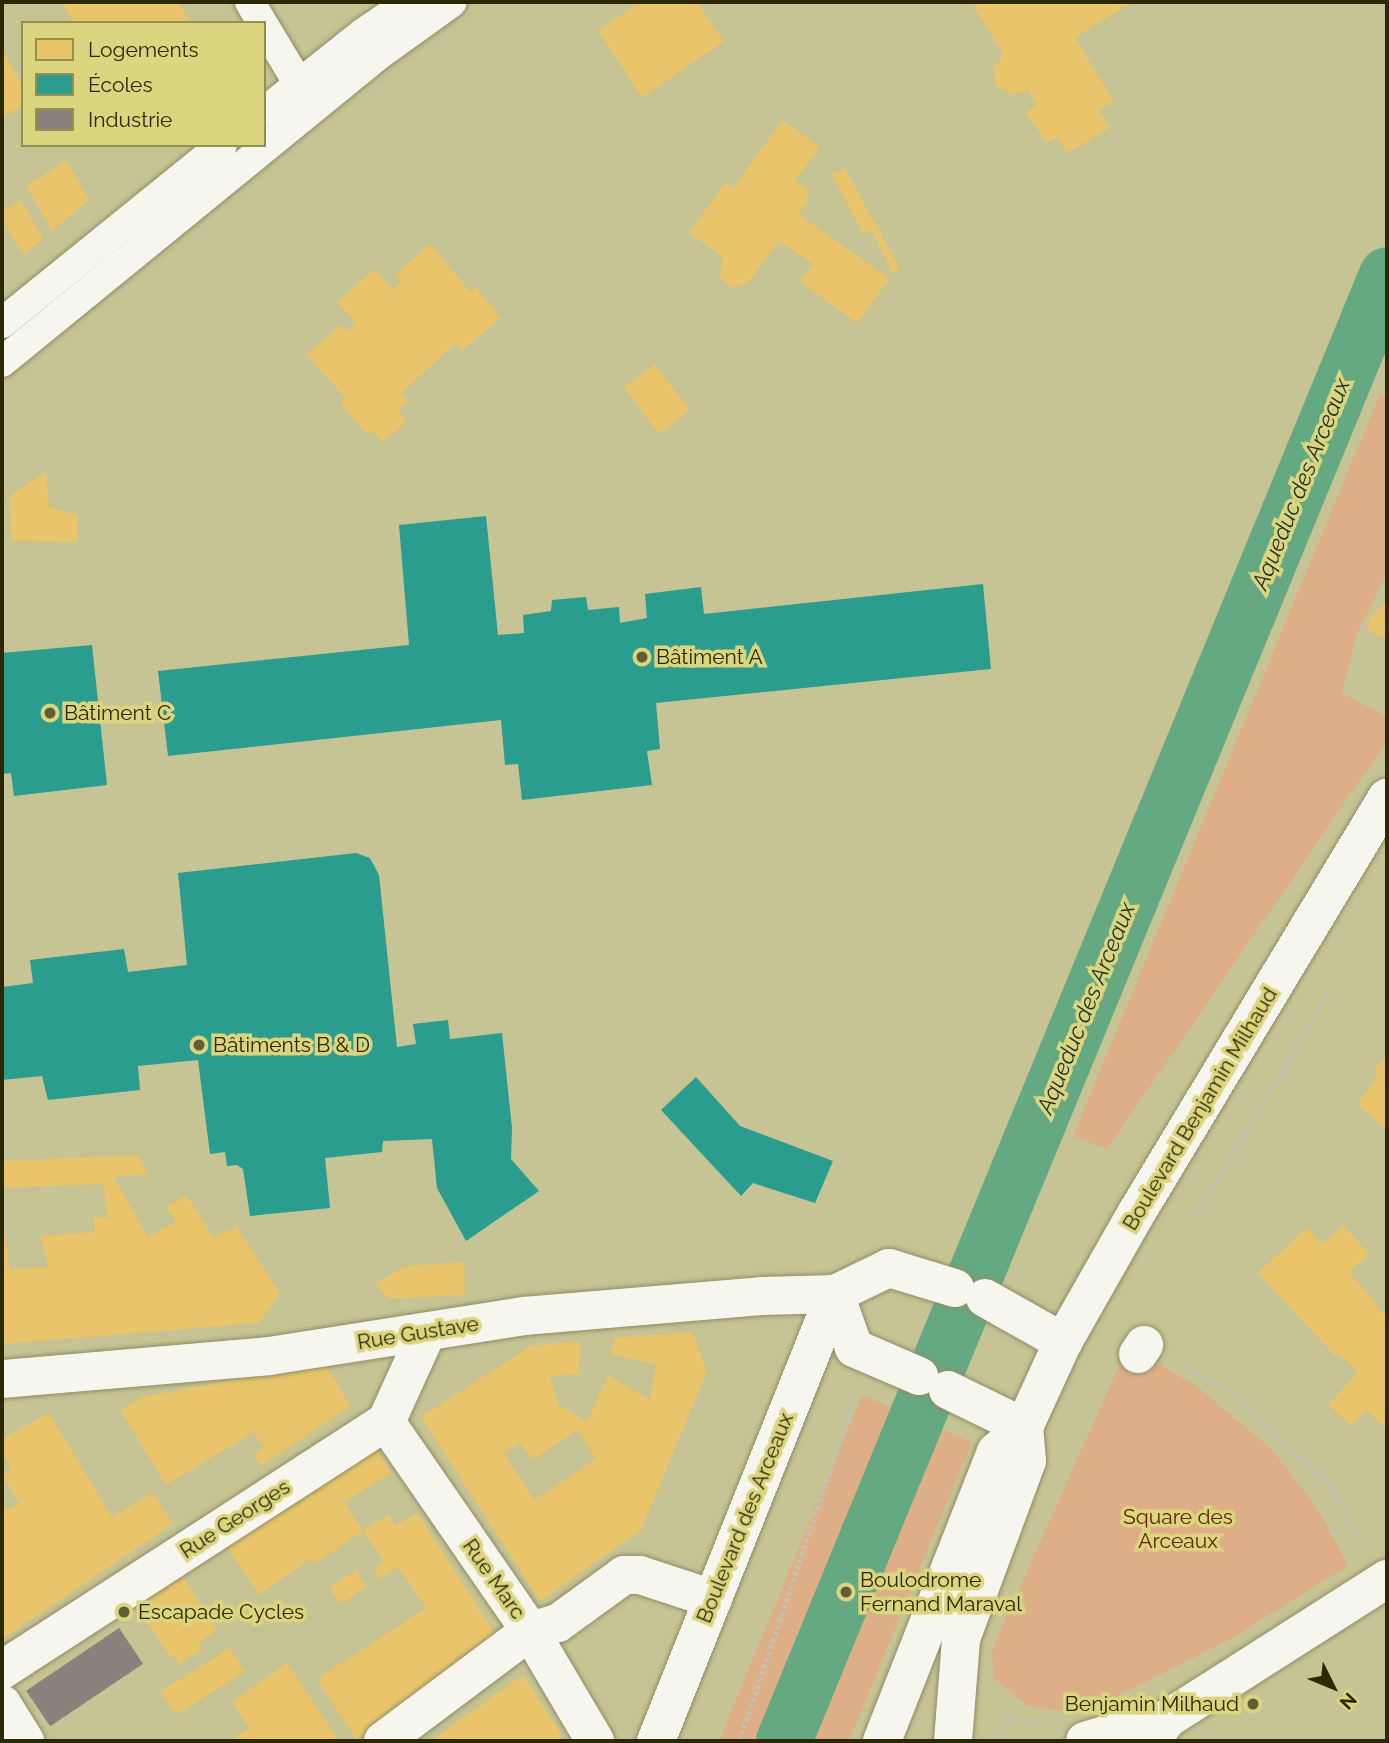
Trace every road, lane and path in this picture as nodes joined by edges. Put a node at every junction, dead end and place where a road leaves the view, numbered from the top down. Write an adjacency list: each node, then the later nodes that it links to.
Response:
1 (250, 2): 4 (lane)
2 (409, 2): 6 (lane)
3 (452, 2): 6 (lane)
4 (261, 21)
5 (266, 29): 6 (lane)
6 (306, 96): 7 (lane); 8 (lane)
7 (266, 111)
8 (266, 131)
9 (220, 147): 11 (lane)
10 (248, 147): 12 (lane)
11 (2, 323)
12 (2, 362)
13 (1387, 798): 16 (street, Boulevard Benjamin Milhaud)
14 (835, 1294): 15 (street, Rue Gustave); 16 (street, Rue Gustave); 21 (street); 25 (street, Boulevard des Arceaux)
15 (427, 1332): 18 (street, Rue Gustave); 20 (street)
16 (1063, 1342): 21 (street, Boulevard Benjamin Milhaud)
17 (1141, 1350): 22 (path)
18 (2, 1379)
19 (858, 1388): 34 (path)
20 (386, 1422): 26 (street, Rue Marc); 27 (street, Rue Georges)
21 (1024, 1427): 35 (street, Boulevard Benjamin Milhaud); 36 (street, Boulevard Benjamin Milhaud)
22 (1350, 1522): 23 (path); 24 (path)
23 (1331, 1534)
24 (1387, 1579): 29 (street)
25 (713, 1599): 26 (street); 33 (street, Boulevard des Arceaux)
26 (530, 1631): 31 (street); 32 (street, Rue Marc)
27 (2, 1670)
28 (2, 1704): 30 (street)
29 (1159, 1730): 37 (street)
30 (25, 1741)
31 (383, 1741)
32 (595, 1741)
33 (656, 1741)
34 (739, 1741)
35 (882, 1741)
36 (953, 1741)
37 (1085, 1741)

